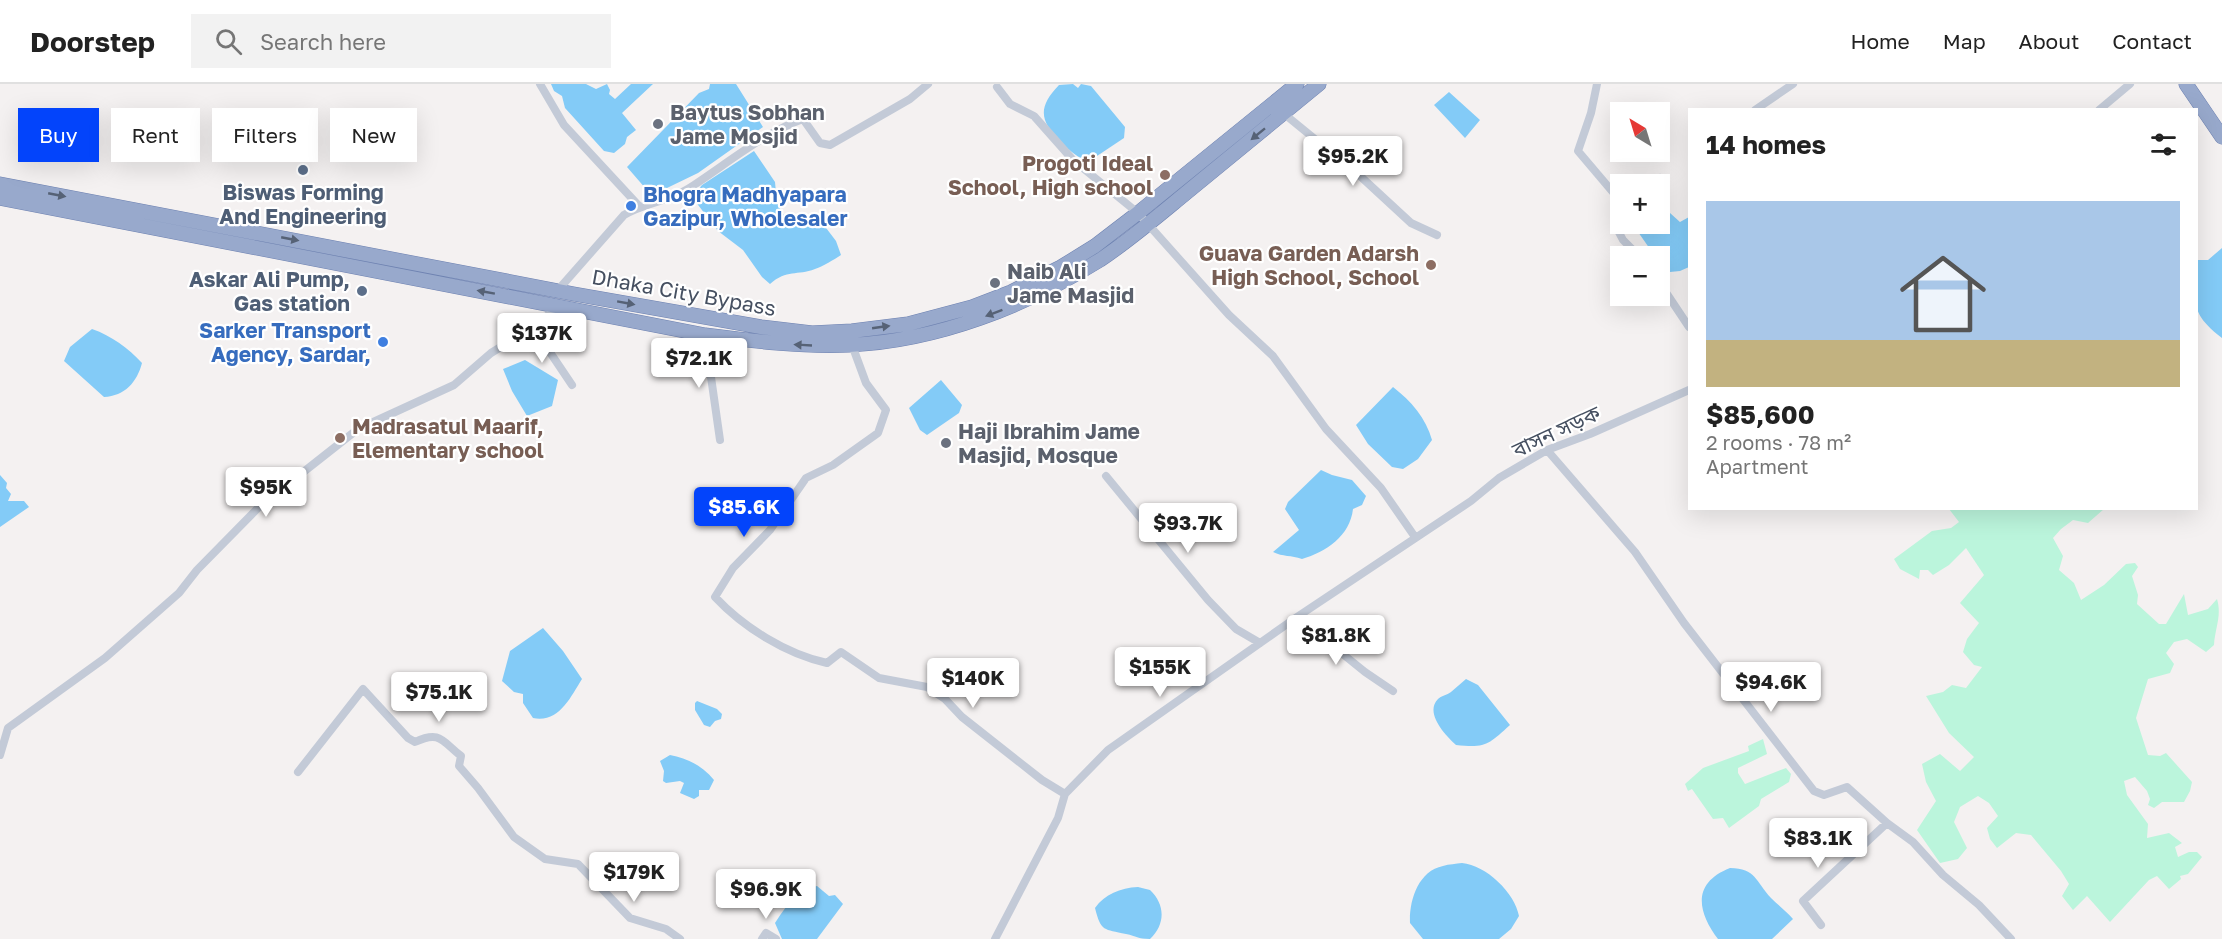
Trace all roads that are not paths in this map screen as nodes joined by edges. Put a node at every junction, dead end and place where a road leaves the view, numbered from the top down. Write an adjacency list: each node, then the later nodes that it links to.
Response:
1 (540, 84): 17 (street)
2 (928, 84): 17 (street)
3 (1297, 84): 18 (highway, Dhaka City Bypass)
4 (1320, 84): 12 (highway)
5 (1597, 84): 15 (street)
6 (1793, 84): 10 (street)
7 (2130, 84): 11 (street)
8 (2186, 84): 13 (highway)
9 (998, 87): 18 (street)
10 (1758, 108)
11 (2100, 108)
12 (1283, 113): 19 (highway, one-way to 19); 21 (street)
13 (2222, 136)
14 (0, 184): 23 (highway, Dhaka City Bypass, one-way to 23)
15 (1610, 189)
16 (0, 198): 25 (highway, one-way to 16)
17 (639, 206): 23 (street)
18 (1138, 213): 19 (street); 23 (highway, Dhaka City Bypass, one-way to 18)
19 (1148, 224): 29 (highway, one-way to 29); 35 (street)
20 (1620, 234): 22 (street)
21 (1437, 235)
22 (1629, 246)
23 (558, 290)
24 (1670, 298): 26 (street)
25 (561, 306): 27 (street); 28 (highway)
26 (1688, 326)
27 (533, 327): 30 (street); 39 (street)
28 (705, 335): 29 (highway, one-way to 28); 32 (street)
29 (852, 345): 41 (street)
30 (572, 385)
31 (1688, 390): 33 (street, বাসন সড়ক)
32 (720, 440)
33 (1547, 450): 35 (street, বাসন সড়ক); 42 (street)
34 (1106, 476): 37 (street)
35 (1415, 537): 36 (street, বাসন সড়ক)
36 (1297, 617): 37 (street, বাসন সড়ক); 38 (street)
37 (1260, 643): 41 (street, বাসন সড়ক)
38 (1393, 691)
39 (0, 755)
40 (298, 772): 44 (street)
41 (1065, 794): 47 (street)
42 (1887, 823): 43 (street); 48 (street)
43 (1821, 925)
44 (680, 939)
45 (762, 939): 46 (street)
46 (776, 939)
47 (995, 939)
48 (2011, 939)

